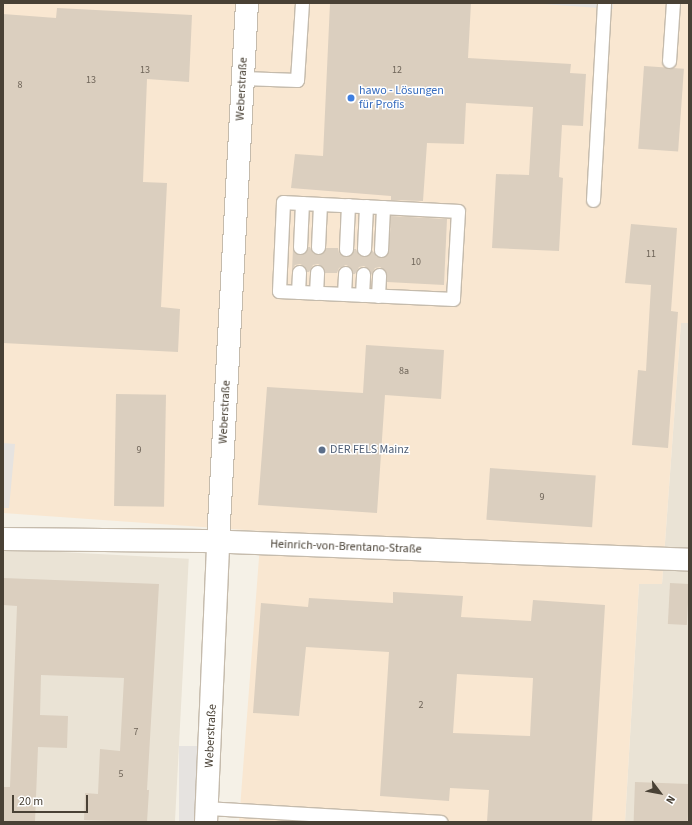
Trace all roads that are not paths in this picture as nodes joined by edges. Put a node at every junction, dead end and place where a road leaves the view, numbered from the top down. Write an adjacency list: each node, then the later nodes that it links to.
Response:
1 (247, 3): 6 (street, Weberstraße)
2 (302, 3): 6 (lane)
3 (604, 3): 7 (lane)
4 (673, 3): 5 (lane)
5 (669, 61)
6 (243, 78): 29 (street, Weberstraße)
7 (593, 200)
8 (302, 203): 9 (lane); 13 (lane); 23 (lane)
9 (320, 204): 10 (lane); 14 (lane)
10 (348, 205): 11 (lane); 15 (lane)
11 (366, 206): 12 (lane); 16 (lane)
12 (383, 207): 17 (lane); 27 (lane)
13 (300, 247)
14 (318, 247)
15 (346, 248)
16 (364, 249)
17 (381, 250)
18 (299, 272): 23 (lane)
19 (317, 272): 24 (lane)
20 (345, 274): 25 (lane)
21 (363, 274): 26 (lane)
22 (379, 276): 27 (lane)
23 (298, 292): 24 (lane)
24 (316, 293): 25 (lane)
25 (344, 294): 26 (lane)
26 (362, 295): 27 (lane)
27 (378, 296)
28 (3, 539): 29 (street, Heinrich-von-Brentano-Straße)
29 (218, 542): 30 (street, Heinrich-von-Brentano-Straße); 31 (street, Weberstraße)
30 (689, 560)
31 (207, 815): 32 (lane)
32 (441, 822)

